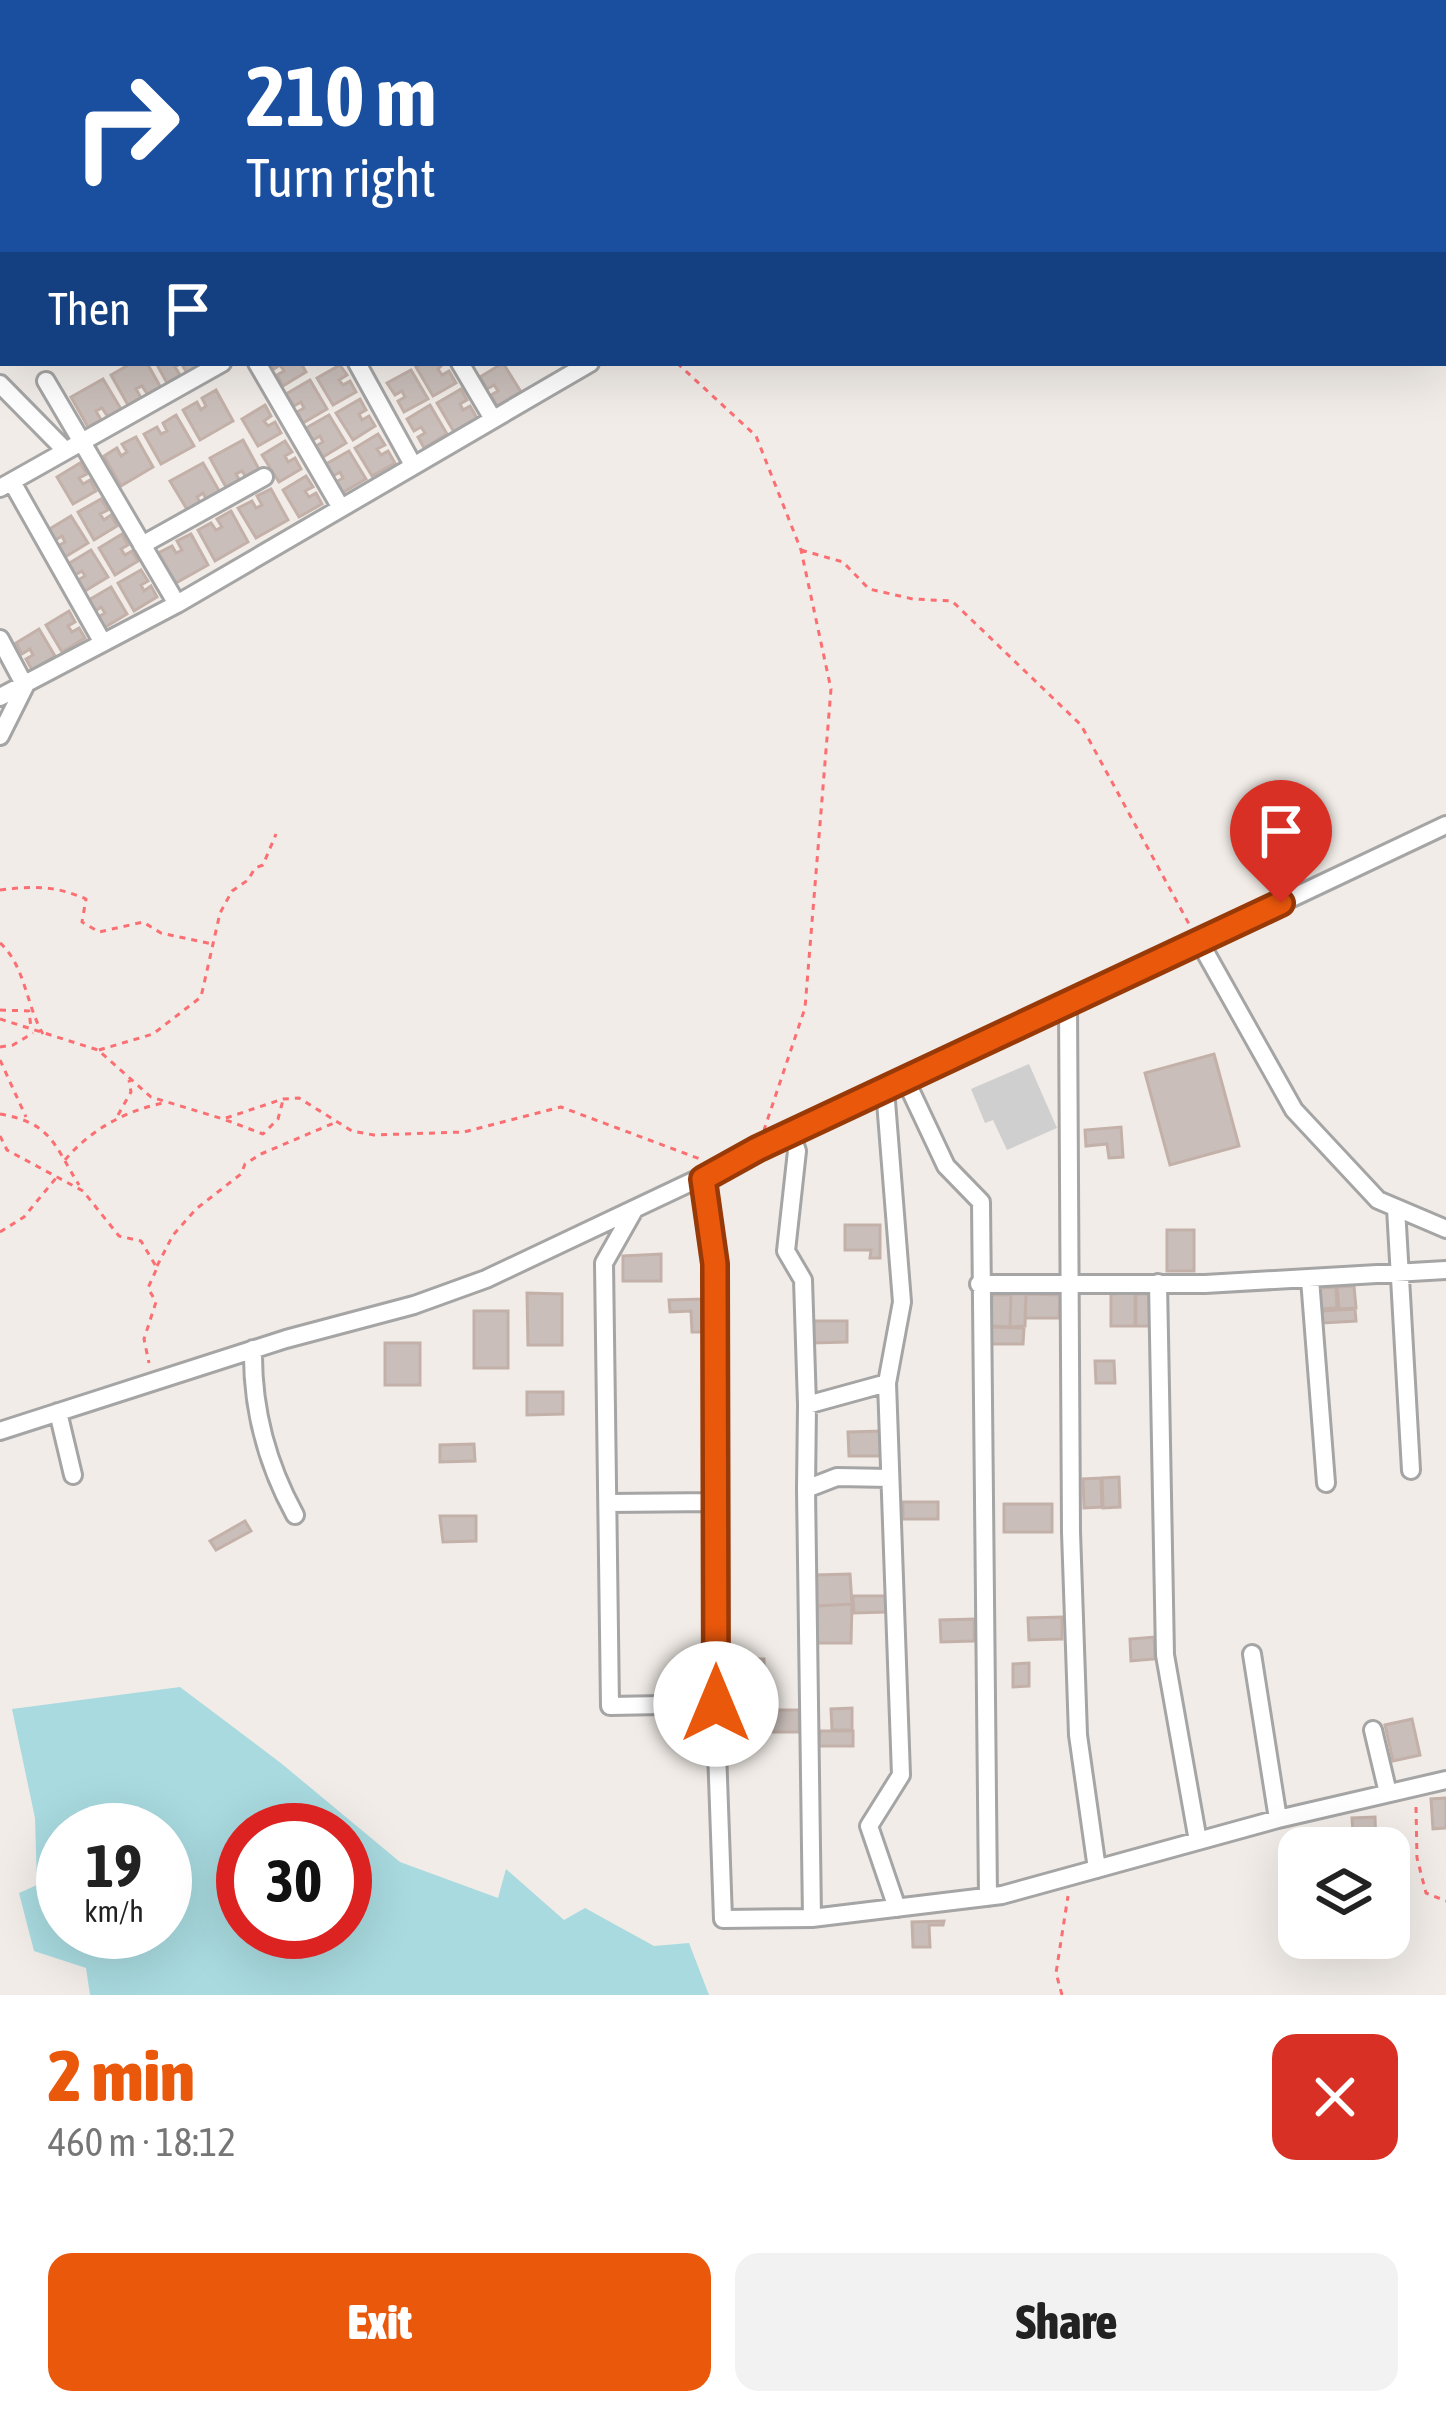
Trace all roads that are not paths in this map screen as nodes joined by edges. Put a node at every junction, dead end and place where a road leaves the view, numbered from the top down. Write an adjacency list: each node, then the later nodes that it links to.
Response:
1 (217, 366): 9 (street)
2 (259, 366): 13 (street)
3 (360, 366): 10 (street)
4 (462, 366): 8 (street)
5 (584, 366): 8 (street)
6 (46, 381): 9 (street)
7 (0, 384): 9 (street)
8 (493, 418): 10 (street)
9 (73, 445): 12 (street); 14 (street)
10 (413, 465): 13 (street)
11 (264, 477): 14 (street)
12 (6, 485): 17 (street)
13 (341, 508): 15 (street)
14 (142, 545): 15 (street)
15 (177, 604): 17 (street)
16 (0, 639): 18 (street)
17 (103, 643): 18 (street)
18 (25, 686): 19 (street); 20 (street)
19 (0, 697)
20 (0, 736)
21 (1446, 825): 22 (street)
22 (1199, 941): 23 (street); 29 (street)
23 (1068, 1003): 24 (street); 34 (street)
24 (905, 1079): 25 (street); 36 (street)
25 (885, 1089): 26 (street); 38 (street)
26 (791, 1133): 27 (street); 39 (street)
27 (703, 1179): 28 (street); 47 (street)
28 (635, 1208): 37 (street); 48 (street)
29 (1396, 1208): 30 (street); 32 (street)
30 (1446, 1229)
31 (1446, 1270): 32 (street)
32 (1398, 1275): 33 (street); 42 (street)
33 (1310, 1279): 35 (street); 45 (street)
34 (1072, 1282): 35 (street); 36 (street); 57 (street)
35 (1158, 1283): 56 (street)
36 (979, 1284): 58 (street)
37 (253, 1349): 40 (street); 49 (street)
38 (886, 1382): 39 (street); 44 (street)
39 (807, 1405): 46 (street)
40 (58, 1412): 41 (street); 43 (street)
41 (0, 1431)
42 (1411, 1471)
43 (73, 1475)
44 (890, 1478): 46 (street); 59 (street)
45 (1327, 1483)
46 (806, 1489): 60 (street)
47 (715, 1502): 48 (street); 51 (street)
48 (608, 1503): 51 (street)
49 (295, 1515)
50 (1252, 1654): 55 (street)
51 (716, 1704): 60 (street)
52 (1373, 1730): 54 (street)
53 (1446, 1780): 54 (street)
54 (1388, 1793): 55 (street)
55 (1278, 1819): 56 (street)
56 (1198, 1841): 57 (street)
57 (1097, 1869): 58 (street)
58 (988, 1898): 59 (street)
59 (897, 1908): 60 (street)
60 (812, 1918)

